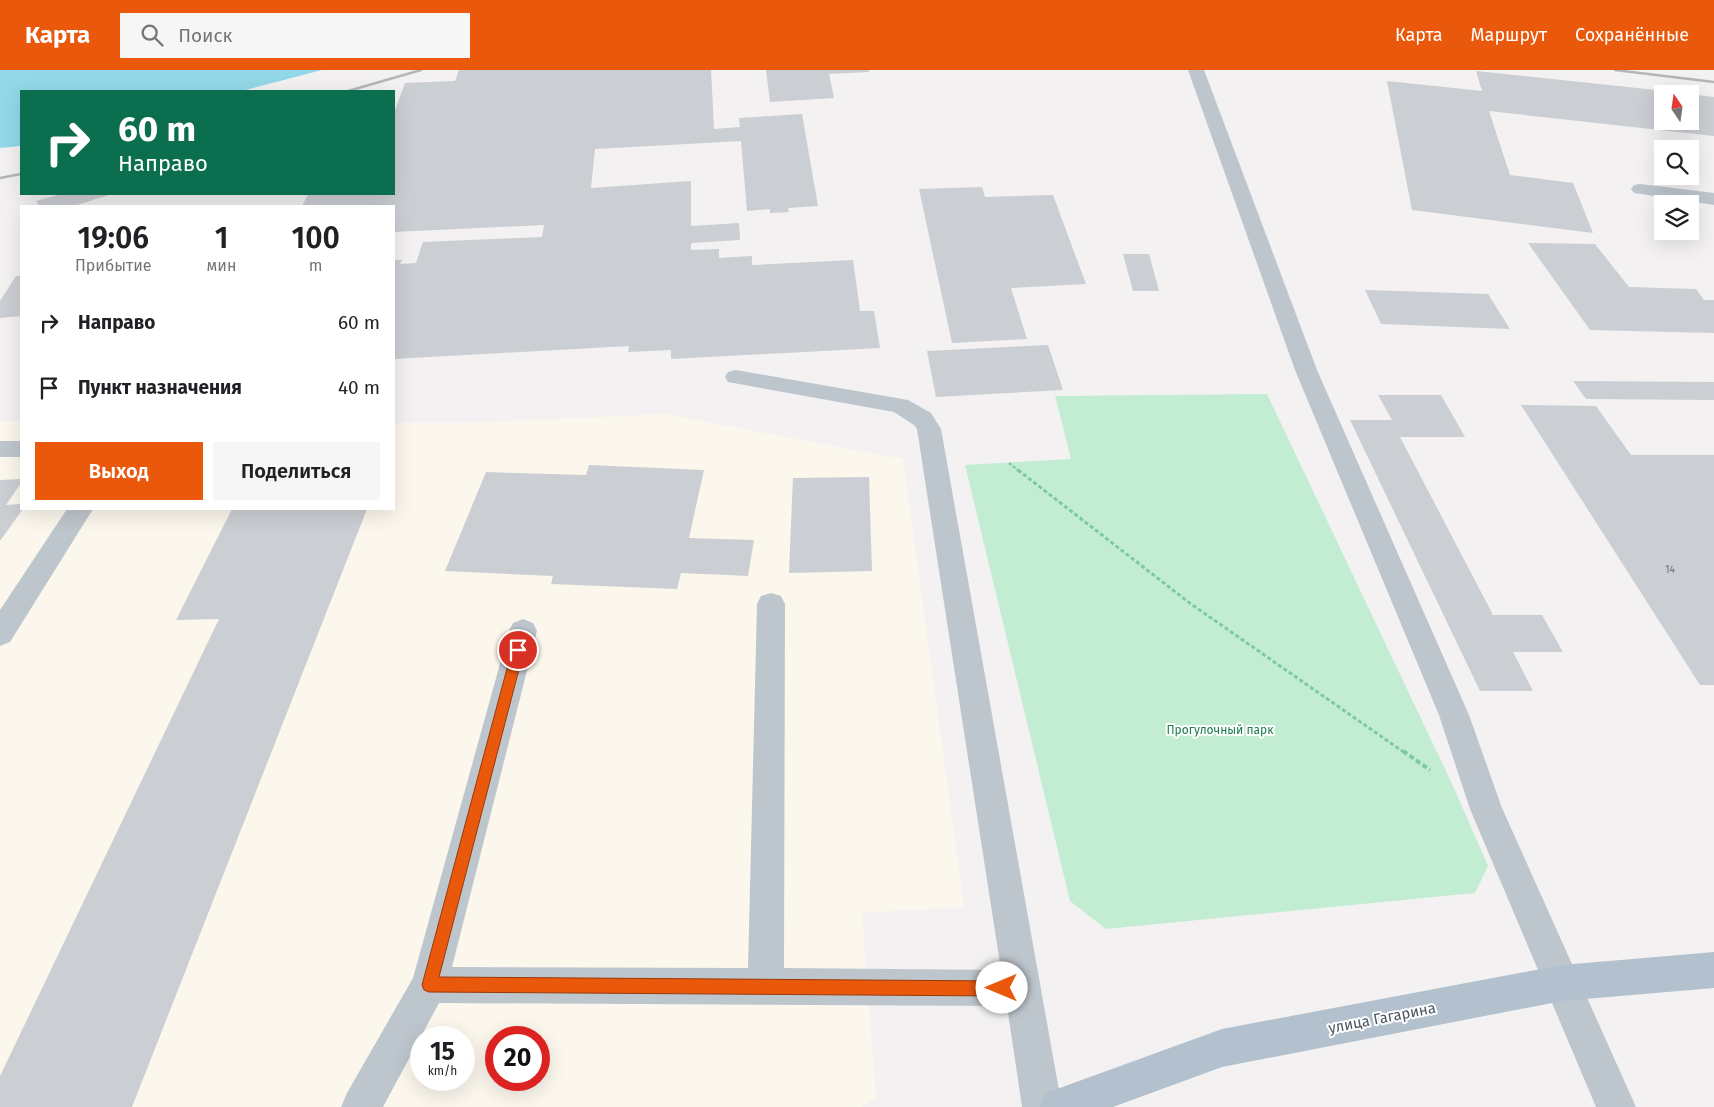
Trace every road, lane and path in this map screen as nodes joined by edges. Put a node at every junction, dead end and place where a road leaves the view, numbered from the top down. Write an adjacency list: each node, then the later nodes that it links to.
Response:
1 (1196, 70): 12 (street)
2 (1640, 189): 3 (street)
3 (1714, 199)
4 (736, 377): 17 (street)
5 (0, 449): 6 (street)
6 (20, 449)
7 (1009, 463): 12 (path)
8 (79, 510): 11 (street)
9 (771, 604): 16 (street)
10 (523, 631): 15 (street)
11 (0, 634)
12 (1486, 809): 14 (street)
13 (1714, 970): 14 (main road, улица Гагарина)
14 (1562, 983): 20 (main road, улица Гагарина); 21 (street)
15 (429, 985): 16 (street); 18 (street)
16 (766, 987): 17 (street)
17 (1022, 988): 19 (street)
18 (361, 1107)
19 (1042, 1107)
20 (1060, 1107)
21 (1616, 1107)

